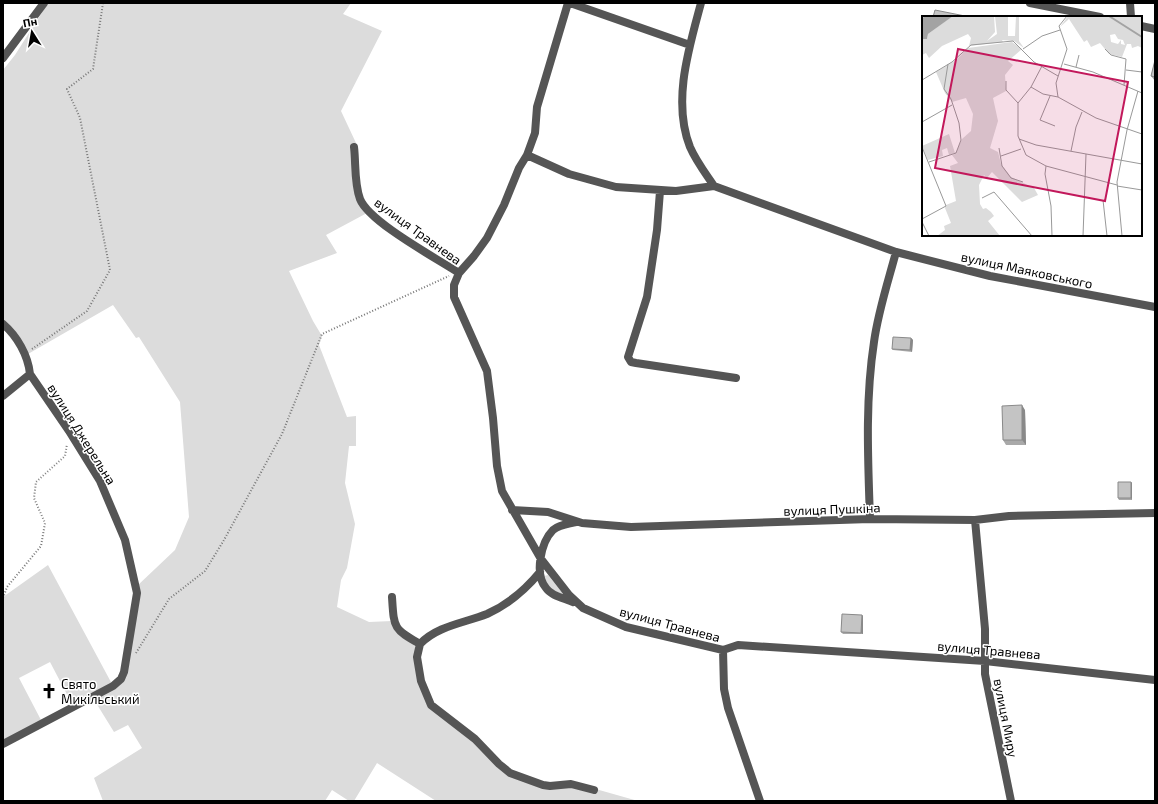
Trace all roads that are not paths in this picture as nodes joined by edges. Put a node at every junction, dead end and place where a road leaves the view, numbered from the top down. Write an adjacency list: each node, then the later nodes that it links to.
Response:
1 (44, 3): 11 (street)
2 (569, 3): 10 (street); 13 (street)
3 (700, 3): 10 (street)
4 (1030, 3): 6 (street)
5 (1130, 3): 7 (street)
6 (1095, 16)
7 (1131, 16)
8 (1142, 26): 9 (street)
9 (1155, 29)
10 (690, 45): 14 (street)
11 (3, 58)
12 (354, 147): 17 (street, вулиця Травнева)
13 (527, 155): 15 (street, вулиця Маяковського); 17 (street)
14 (714, 186): 15 (street, вулиця Маяковського); 16 (street, вулиця Маяковського)
15 (660, 191): 21 (street)
16 (896, 252): 18 (street, вулиця Маяковського); 25 (street)
17 (458, 273): 23 (street, вулиця Травнева)
18 (1155, 307)
19 (3, 324): 20 (street, вулиця Джерельна)
20 (30, 374): 22 (street); 36 (street, вулиця Джерельна)
21 (736, 378)
22 (3, 396)
23 (512, 510): 27 (street, вулиця Пушкіна); 28 (street, вулиця Травнева)
24 (1155, 512): 26 (street, вулиця Пушкіна)
25 (870, 519): 26 (street, вулиця Пушкіна); 27 (street, вулиця Пушкіна)
26 (975, 520): 34 (street, вулиця Миру)
27 (578, 522): 28 (street)
28 (541, 559): 29 (street); 31 (street, вулиця Травнева)
29 (540, 572): 31 (street); 32 (street)
30 (392, 597): 32 (street)
31 (578, 604): 33 (street, вулиця Травнева)
32 (420, 644): 37 (street)
33 (722, 650): 34 (street, вулиця Травнева); 38 (street)
34 (985, 661): 35 (street, вулиця Травнева); 39 (street, вулиця Миру)
35 (1155, 680)
36 (3, 744)
37 (594, 790)
38 (760, 801)
39 (1011, 801)

